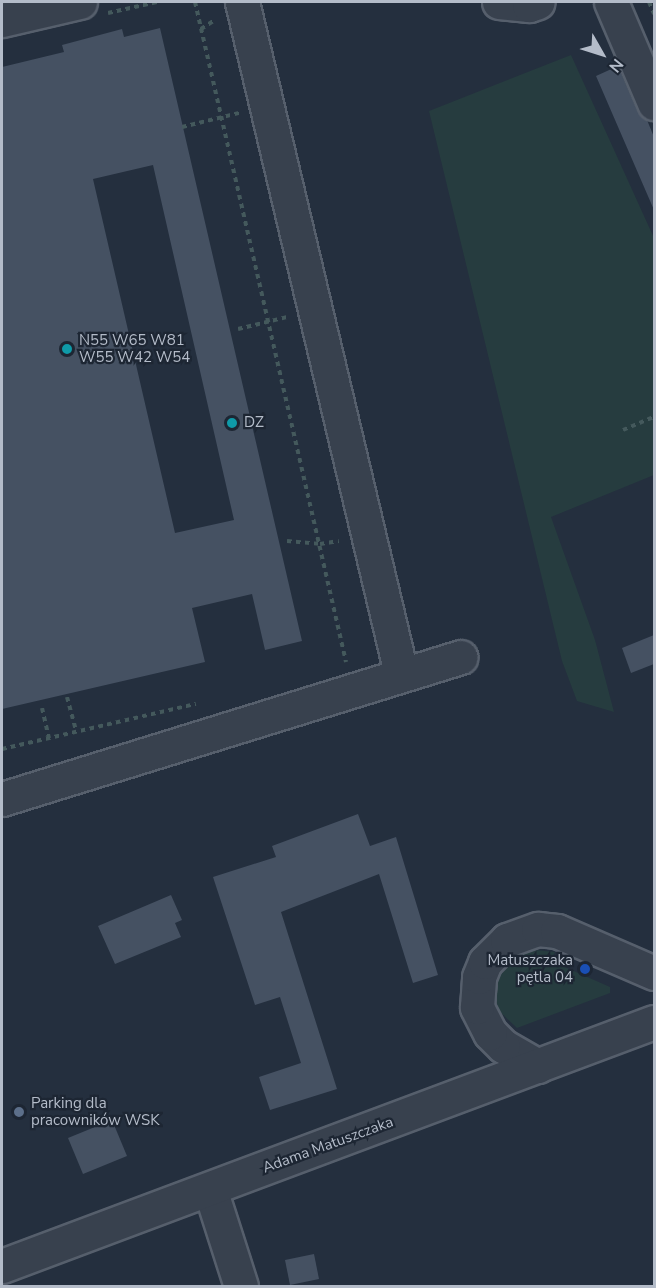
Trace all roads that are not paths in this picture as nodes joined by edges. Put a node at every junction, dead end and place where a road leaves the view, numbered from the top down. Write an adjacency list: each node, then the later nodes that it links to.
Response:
1 (81, 2): 6 (street)
2 (242, 2): 9 (street)
3 (499, 2): 4 (street)
4 (538, 2)
5 (611, 2): 7 (street)
6 (2, 20)
7 (654, 104)
8 (460, 657): 9 (street)
9 (401, 673): 10 (street)
10 (2, 799)
11 (654, 973): 13 (street)
12 (654, 1022): 13 (street, Adama Matuszczaka)
13 (538, 1066): 14 (street, Adama Matuszczaka)
14 (210, 1190): 15 (street, Adama Matuszczaka); 16 (street)
15 (2, 1266)
16 (241, 1287)

